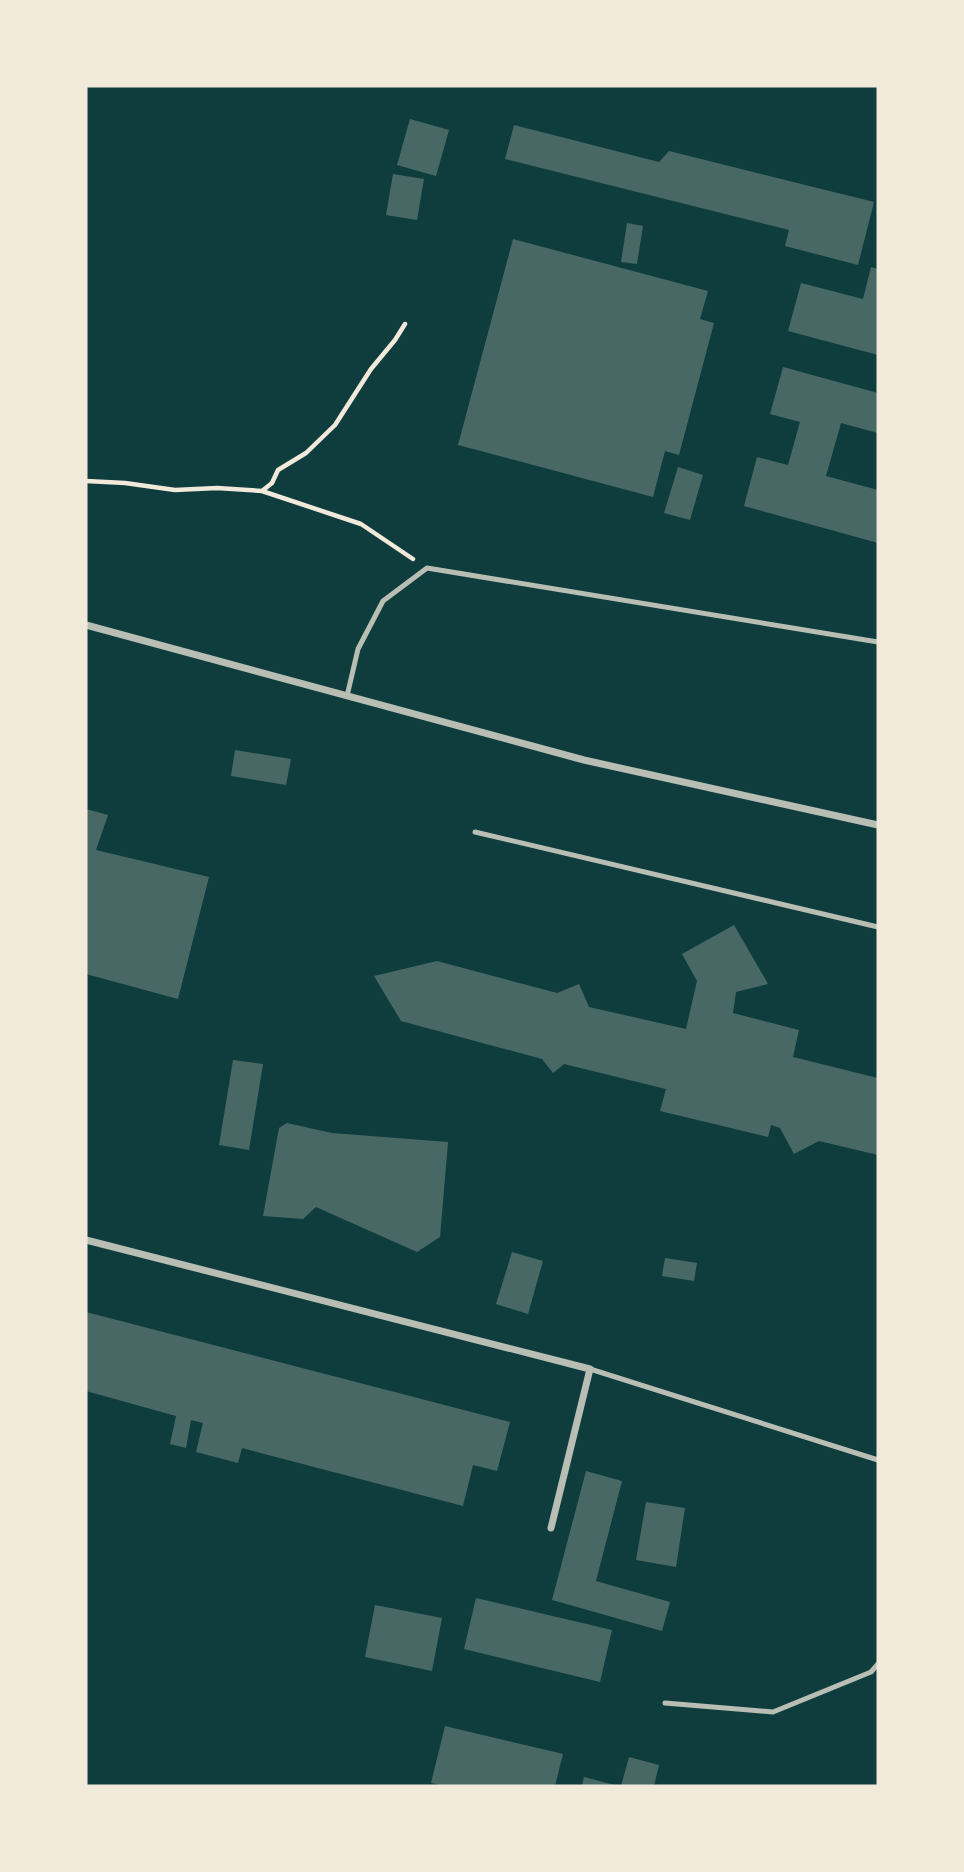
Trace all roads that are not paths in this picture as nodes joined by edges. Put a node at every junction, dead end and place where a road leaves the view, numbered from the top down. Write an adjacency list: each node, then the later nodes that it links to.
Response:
1 (86, 625): 3 (street)
2 (878, 642): 3 (lane)
3 (347, 696): 4 (street)
4 (878, 825)
5 (475, 832): 6 (lane)
6 (878, 927)
7 (86, 1240): 8 (street)
8 (590, 1369): 9 (lane); 10 (street)
9 (878, 1460)
10 (551, 1528)
11 (878, 1664): 12 (lane)
12 (665, 1703)

